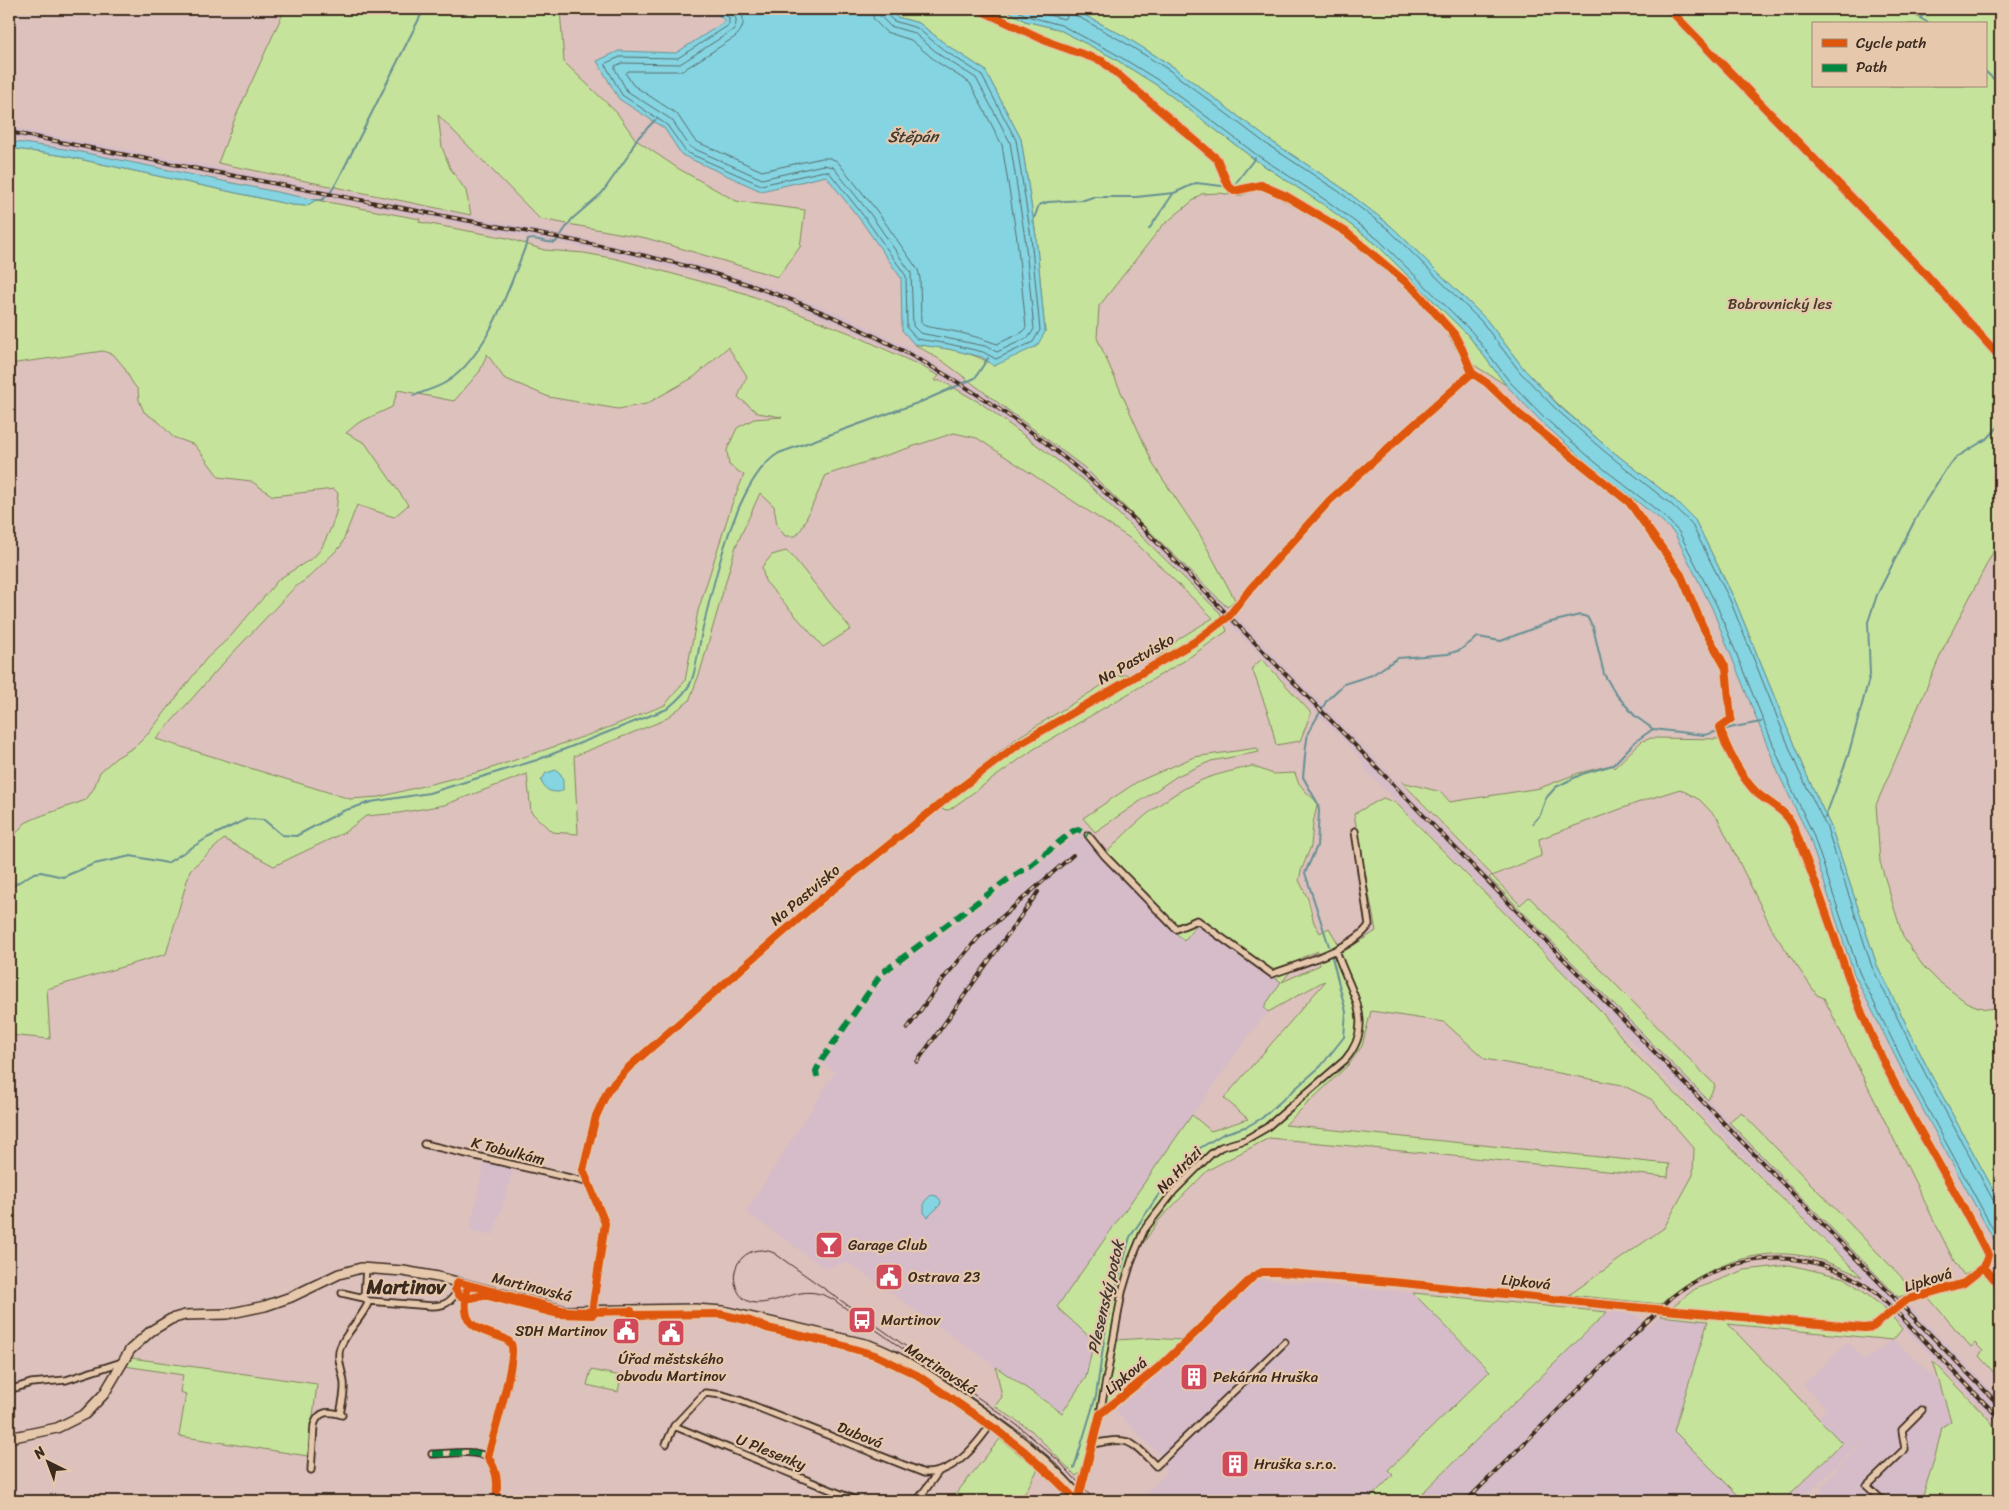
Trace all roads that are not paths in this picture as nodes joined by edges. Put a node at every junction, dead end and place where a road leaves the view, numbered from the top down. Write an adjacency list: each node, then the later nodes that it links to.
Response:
1 (1472, 373): 6 (street, Na Pastvisko)
2 (1355, 831): 4 (street)
3 (1088, 834): 4 (street)
4 (1336, 950): 20 (street, Na Hrázi)
5 (424, 1144): 6 (street, K Tobulkám)
6 (587, 1182): 15 (street, Na Pastvisko)
7 (1984, 1267): 20 (street, Lipková)
8 (366, 1268): 9 (street, Martinovská); 14 (street); 17 (street, Martinovská)
9 (458, 1282): 10 (street, Martinovská); 12 (street)
10 (468, 1285): 13 (street); 15 (street, Martinovská)
11 (342, 1293): 14 (street)
12 (456, 1293): 13 (street); 14 (street)
13 (466, 1296): 27 (street)
14 (367, 1300): 28 (street)
15 (592, 1312): 21 (street, Martinovská)
16 (1284, 1342): 25 (street)
17 (122, 1362): 18 (street); 23 (street, Martinovská)
18 (9, 1390)
19 (1922, 1410): 34 (street)
20 (1100, 1414): 25 (street, Na Hrázi)
21 (994, 1420): 29 (street, Dubová); 30 (street, Martinovská)
22 (674, 1426): 24 (street); 29 (street, Dubová); 32 (street, U Plesenky)
23 (9, 1438)
24 (666, 1444)
25 (1094, 1444): 30 (street, Na Hrázi)
26 (432, 1454): 27 (street)
27 (488, 1457): 31 (street)
28 (311, 1470)
29 (939, 1471): 33 (street)
30 (1079, 1500)
31 (496, 1501)
32 (858, 1501)
33 (917, 1501)
34 (1883, 1501)

